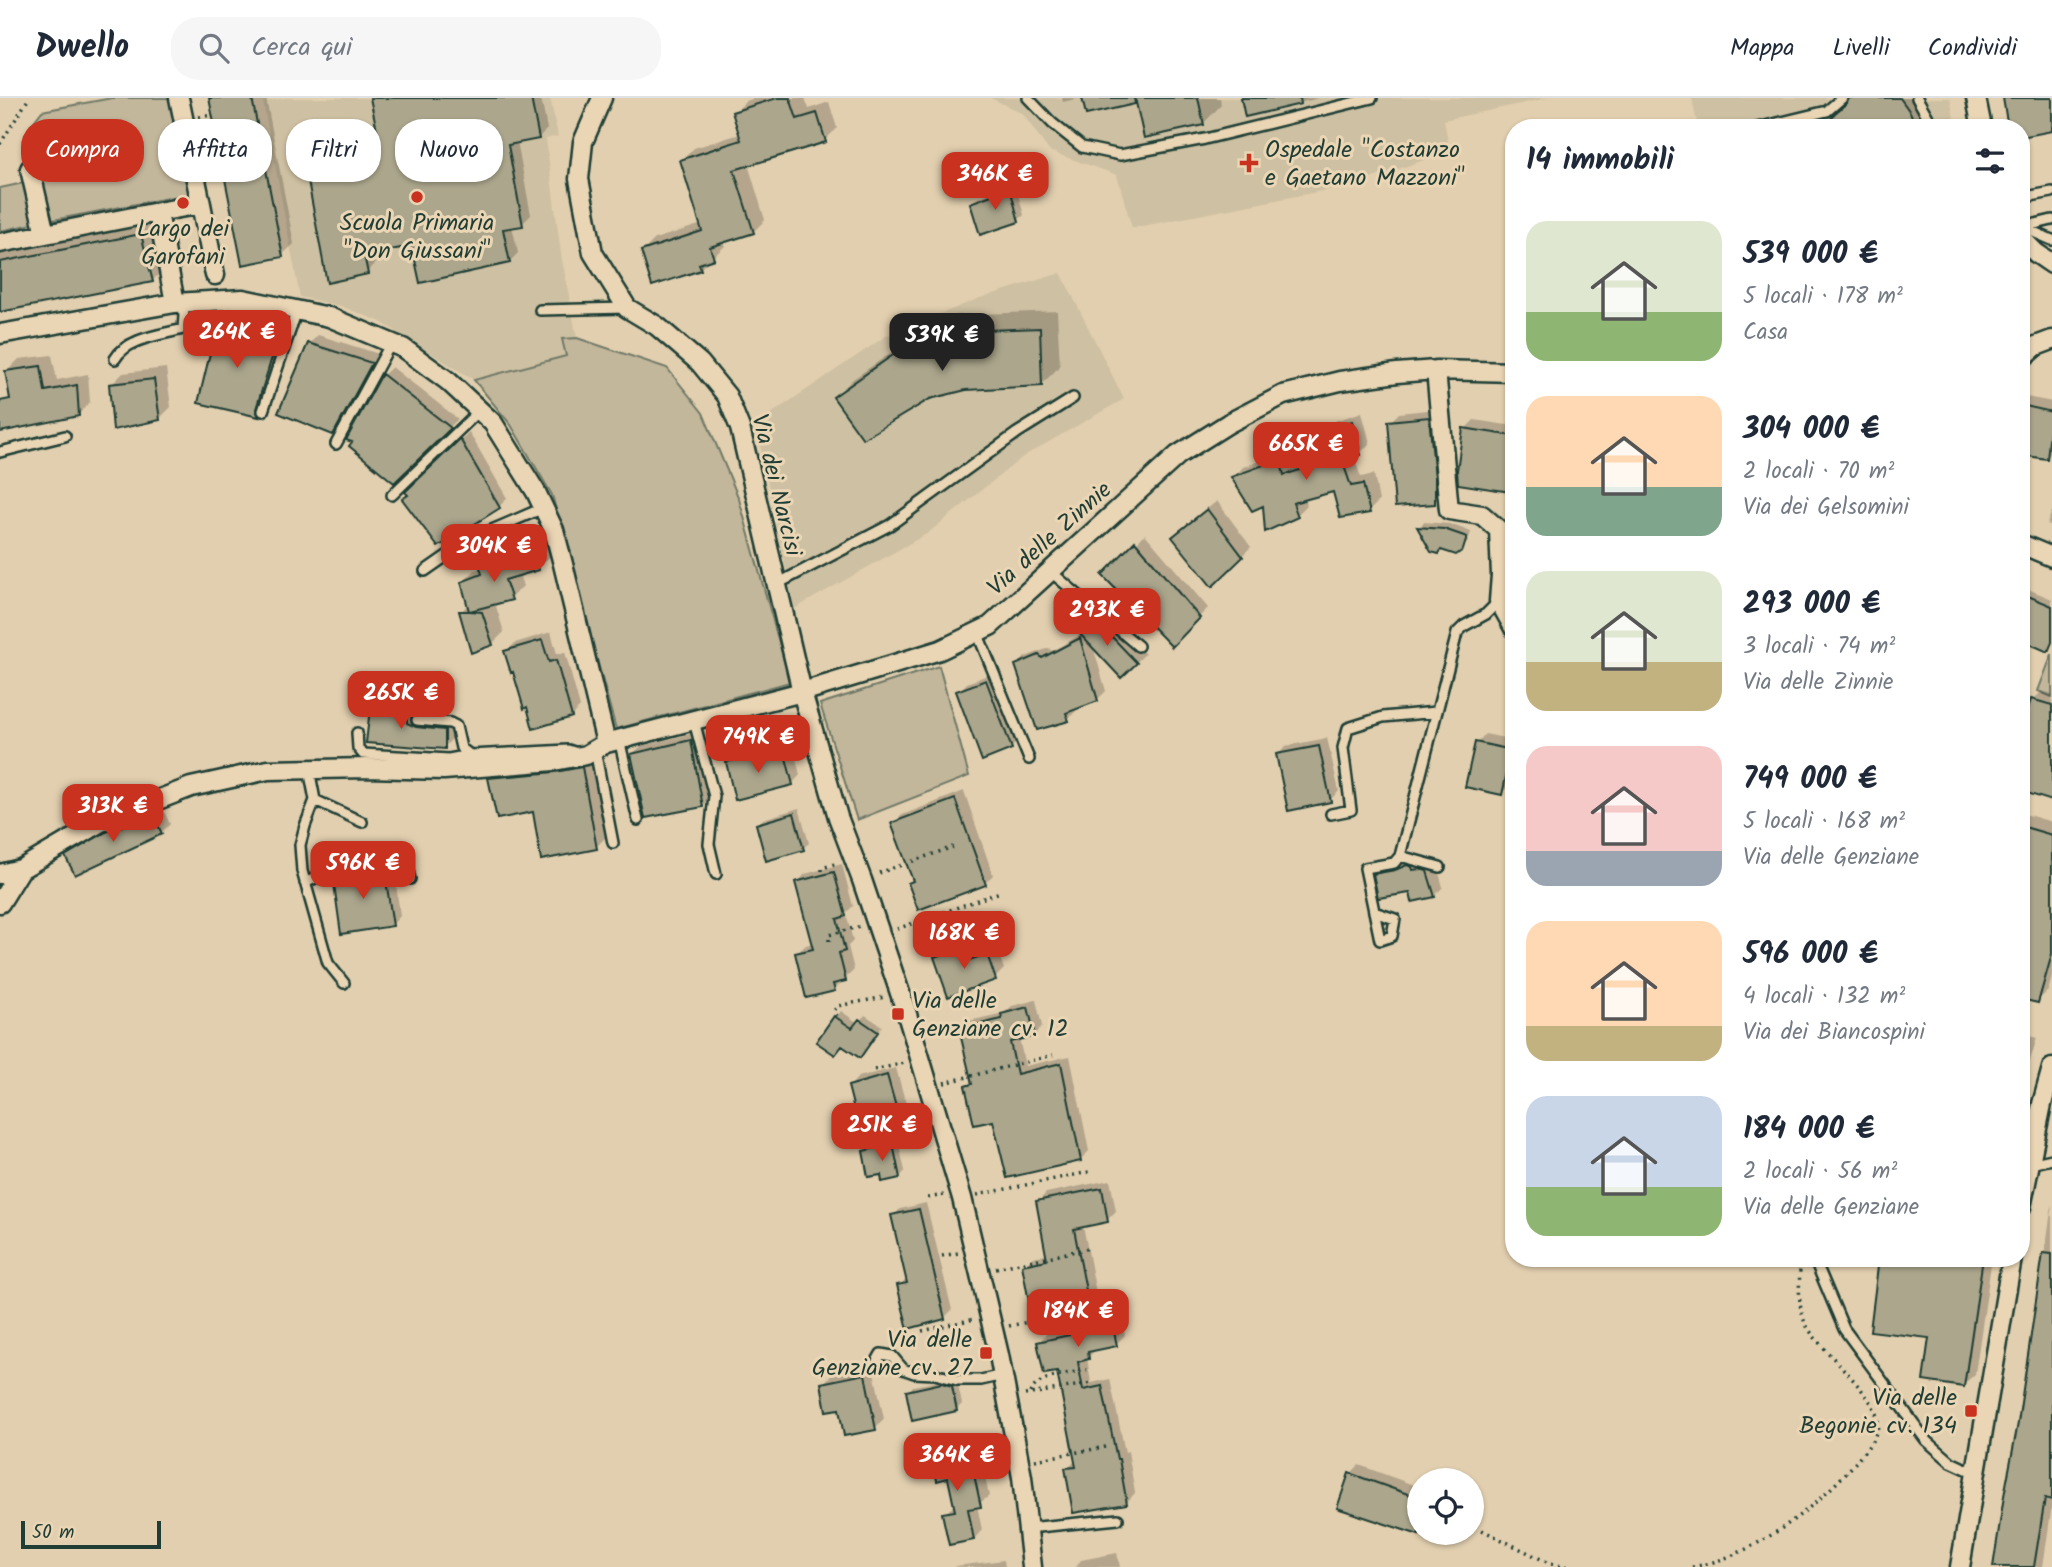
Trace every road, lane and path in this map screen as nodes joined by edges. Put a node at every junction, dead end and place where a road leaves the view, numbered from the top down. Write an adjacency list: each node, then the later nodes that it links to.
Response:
1 (29, 98): 12 (path)
2 (179, 98): 16 (street)
3 (602, 98): 28 (street, Via dei Narcisi)
4 (1028, 98): 5 (lane)
5 (1372, 98)
6 (1842, 98): 9 (lane)
7 (1917, 98): 10 (lane)
8 (1976, 98): 11 (street)
9 (1794, 119)
10 (1929, 119)
11 (1980, 119)
12 (0, 144)
13 (33, 182): 21 (street)
14 (2052, 192): 15 (lane)
15 (2030, 196)
16 (201, 204): 17 (street); 26 (street)
17 (158, 212): 21 (street); 27 (street)
18 (2052, 220): 19 (lane)
19 (2030, 225)
20 (2030, 230): 22 (lane)
21 (45, 234): 23 (street)
22 (2052, 240)
23 (0, 243)
24 (2030, 247): 25 (street)
25 (2052, 264)
26 (215, 275)
27 (179, 302): 29 (street); 31 (street); 35 (lane)
28 (627, 308): 30 (lane); 50 (street, Via dei Narcisi)
29 (297, 310): 33 (street); 39 (lane)
30 (540, 310)
31 (0, 334)
32 (2052, 340): 34 (street)
33 (391, 343): 40 (street); 42 (lane)
34 (2030, 351)
35 (115, 359)
36 (1436, 370): 37 (street, Via delle Zinnie); 49 (street, Via delle Zinnie); 51 (street)
37 (1505, 372)
38 (1073, 398): 50 (lane)
39 (263, 411)
40 (480, 411): 44 (lane); 45 (street)
41 (65, 436): 43 (lane)
42 (336, 444)
43 (0, 452)
44 (392, 495)
45 (543, 508): 48 (lane); 60 (street)
46 (2030, 548): 47 (street)
47 (2052, 557)
48 (425, 571)
49 (1050, 571): 53 (street, Via delle Zinnie); 54 (lane)
50 (777, 584): 55 (street, Via dei Narcisi)
51 (1499, 601): 52 (street); 56 (lane)
52 (1505, 612)
53 (977, 632): 55 (street, Via delle Zinnie); 62 (lane)
54 (1138, 646)
55 (802, 692): 58 (street, Via delle Zinnie); 76 (street, Via dei Narcisi)
56 (1436, 712): 65 (lane); 70 (lane)
57 (417, 720): 61 (lane)
58 (694, 720): 60 (street, Via delle Zinnie); 74 (lane)
59 (357, 733): 61 (lane)
60 (601, 747): 61 (lane); 63 (street, Via delle Zinnie); 66 (lane); 68 (lane)
61 (470, 755)
62 (1029, 759)
63 (309, 769): 64 (lane); 72 (street, Via delle Zinnie)
64 (316, 800): 67 (lane); 77 (lane)
65 (1331, 814)
66 (638, 820)
67 (362, 822)
68 (613, 843)
69 (953, 847): 76 (path)
70 (1400, 856): 71 (lane); 80 (lane)
71 (1440, 867)
72 (21, 869): 73 (street); 79 (street)
73 (0, 874)
74 (716, 874)
75 (410, 879): 77 (lane)
76 (862, 880): 81 (street, Via dei Narcisi)
77 (305, 883): 83 (lane)
78 (1000, 892): 81 (path)
79 (0, 903)
80 (1374, 912)
81 (879, 929): 82 (path); 84 (street, Via dei Narcisi)
82 (829, 941)
83 (344, 983)
84 (901, 993): 85 (path); 87 (street, Via dei Narcisi)
85 (837, 1016)
86 (1053, 1055): 90 (path)
87 (921, 1060): 89 (path); 90 (street, Via dei Narcisi)
88 (2052, 1068): 93 (street)
89 (874, 1070)
90 (929, 1087): 91 (street, Via dei Narcisi)
91 (937, 1115): 92 (path); 97 (street, Via dei Narcisi)
92 (872, 1128)
93 (2030, 1147)
94 (2052, 1159): 95 (lane)
95 (2030, 1164)
96 (1089, 1172): 97 (path)
97 (961, 1198): 102 (street, Via dei Narcisi)
98 (1090, 1248): 102 (path)
99 (1800, 1267): 120 (path)
100 (1818, 1267): 114 (lane)
101 (2010, 1267): 114 (street)
102 (979, 1271): 103 (street, Via dei Narcisi)
103 (991, 1322): 104 (path); 105 (path); 108 (street, Via dei Narcisi)
104 (1068, 1324)
105 (922, 1331)
106 (877, 1361): 108 (lane)
107 (1087, 1370): 110 (path)
108 (1003, 1374): 111 (street, Via dei Narcisi)
109 (1092, 1383): 110 (path)
110 (1030, 1394): 111 (path)
111 (1007, 1399): 113 (street, Via dei Narcisi)
112 (1105, 1447): 113 (path)
113 (1019, 1463): 116 (street, Via dei Narcisi)
114 (1975, 1473): 121 (street)
115 (1118, 1519): 116 (lane)
116 (1028, 1528): 118 (street, Via dei Narcisi)
117 (1484, 1531): 119 (path)
118 (1032, 1567)
119 (1569, 1567)
120 (1692, 1567)
121 (1960, 1567)

